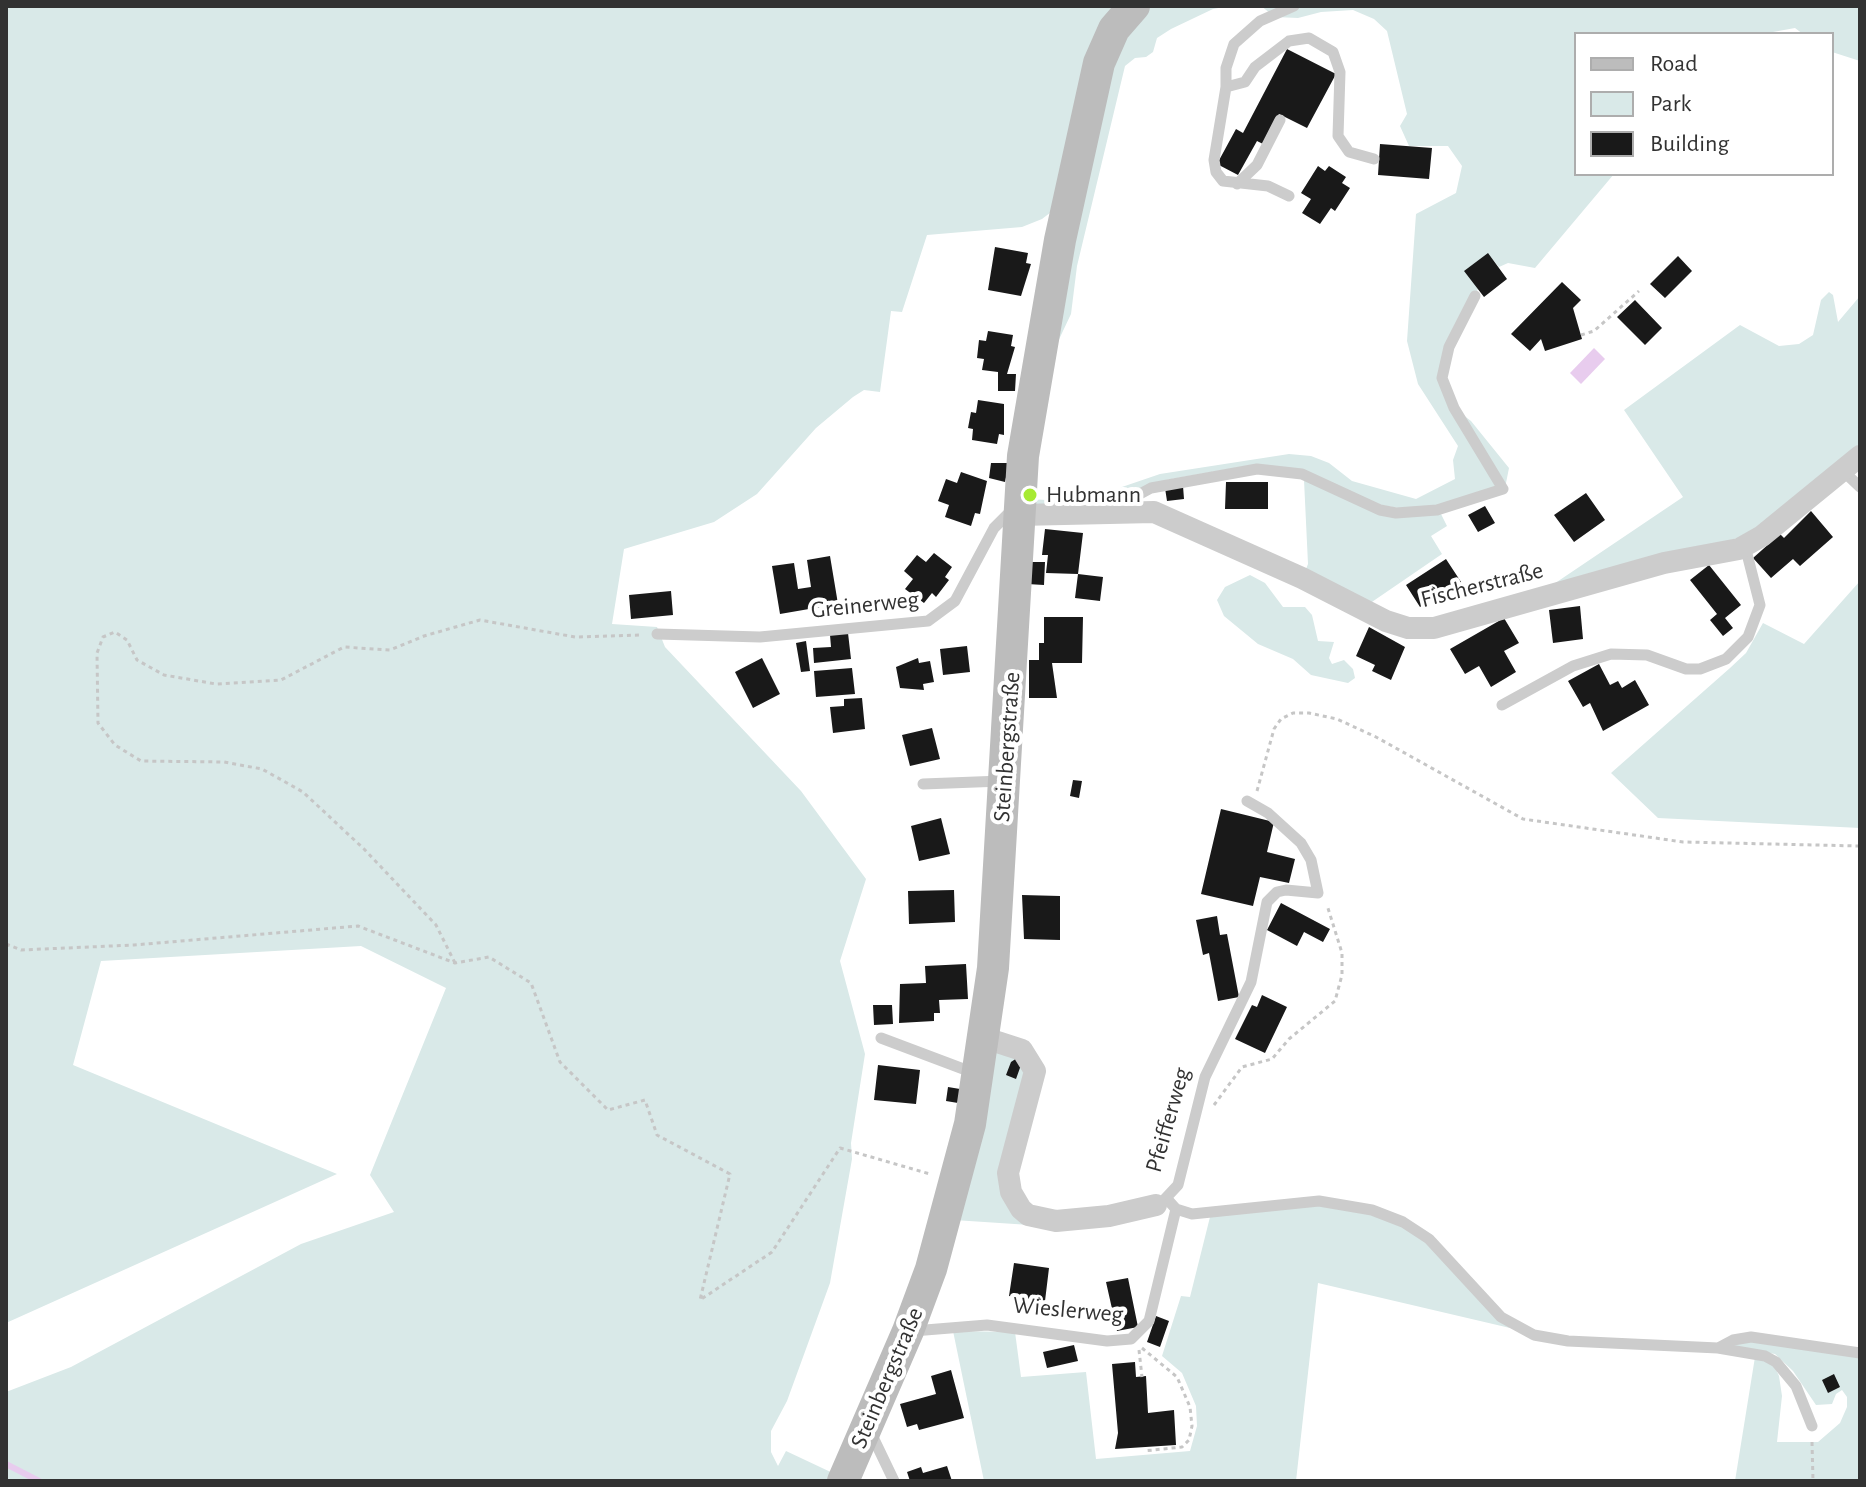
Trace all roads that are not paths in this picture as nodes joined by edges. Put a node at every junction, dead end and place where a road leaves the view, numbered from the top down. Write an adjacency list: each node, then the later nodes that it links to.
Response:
1 (1134, 6): 12 (street, Steinbergstraße)
2 (1294, 6): 3 (lane)
3 (1226, 87): 5 (lane); 6 (lane)
4 (1280, 120): 6 (lane)
5 (1374, 159)
6 (1237, 184): 7 (lane)
7 (1289, 196)
8 (1475, 296): 13 (lane, Fischerstraße)
9 (1860, 456): 10 (street, Fischerstraße)
10 (1842, 470): 11 (lane); 14 (street, Fischerstraße)
11 (1860, 487)
12 (1019, 510): 13 (street, Fischerstraße); 15 (lane, Greinerweg); 17 (street, Steinbergstraße)
13 (1106, 513): 14 (street, Fischerstraße)
14 (1745, 546): 16 (lane)
15 (657, 634)
16 (1502, 705)
17 (1004, 781): 18 (lane); 21 (street, Steinbergstraße)
18 (923, 784)
19 (1250, 803): 23 (lane, Pfeifferweg)
20 (881, 1038): 22 (lane)
21 (985, 1038): 22 (street, Steinbergstraße); 23 (street, Pfeifferweg)
22 (979, 1075): 24 (street, Steinbergstraße)
23 (1166, 1204): 24 (lane, Wieslerweg); 25 (lane)
24 (908, 1331): 28 (street, Steinbergstraße)
25 (1718, 1348): 26 (lane); 27 (lane)
26 (1860, 1353)
27 (1812, 1426)
28 (867, 1427): 29 (street, Steinbergstraße); 30 (lane)
29 (843, 1481)
30 (894, 1481)

